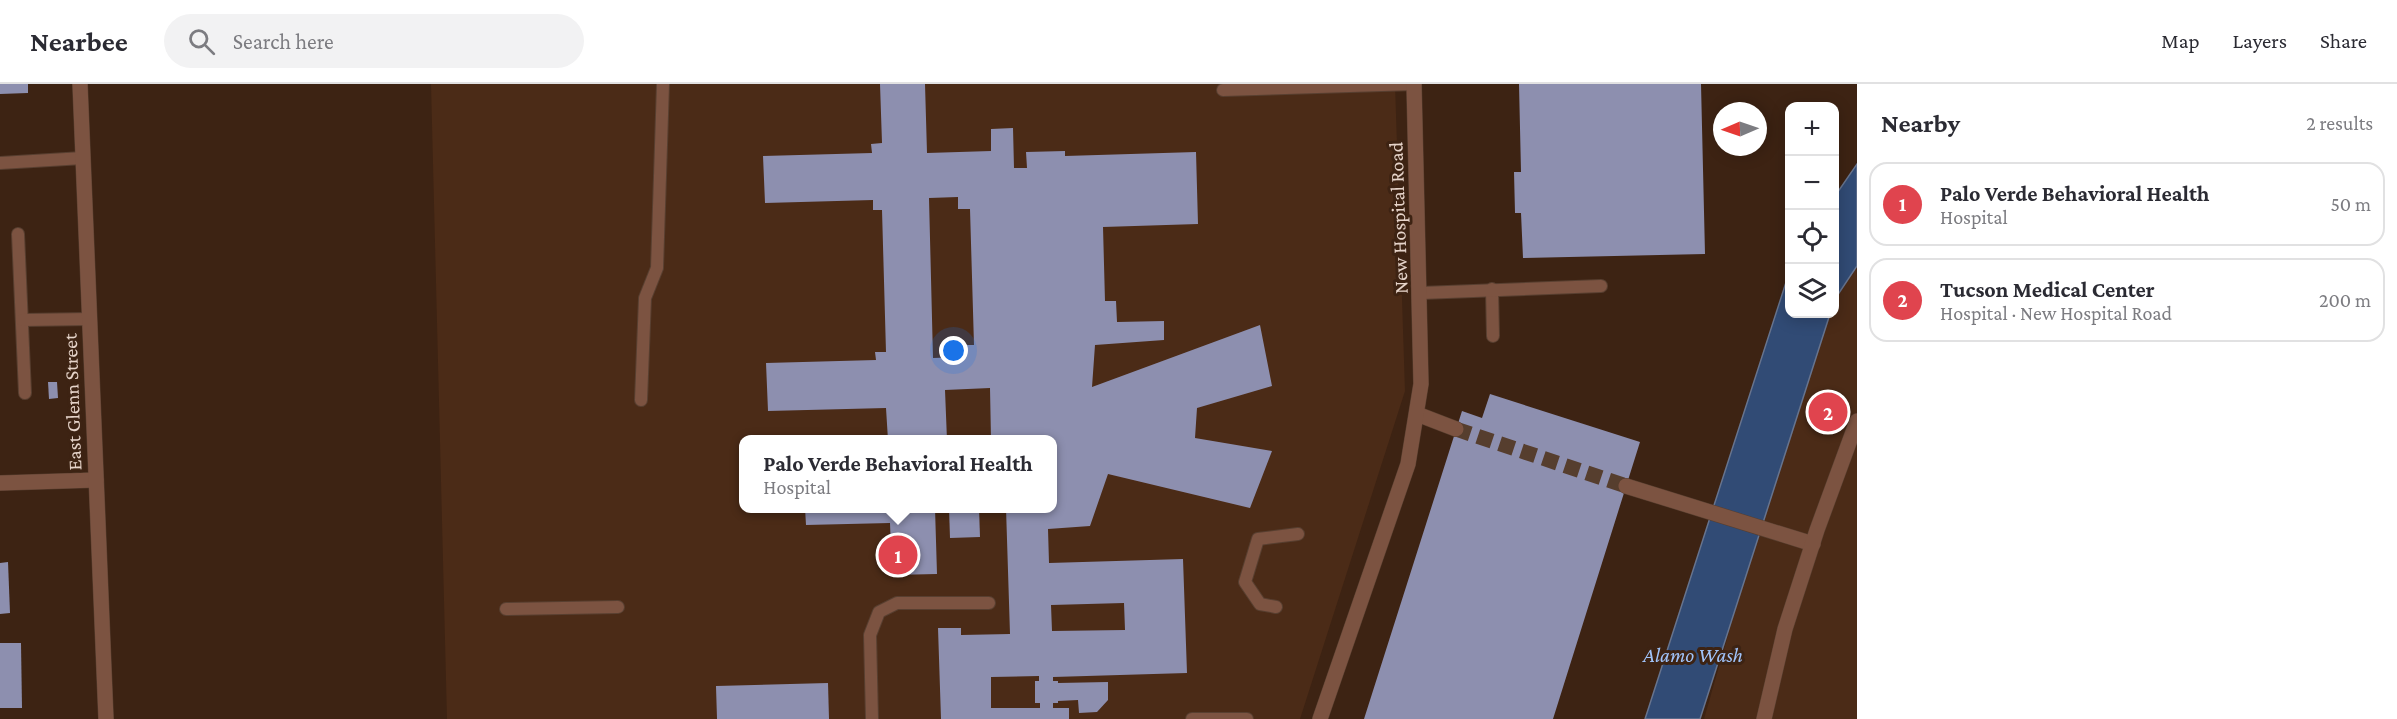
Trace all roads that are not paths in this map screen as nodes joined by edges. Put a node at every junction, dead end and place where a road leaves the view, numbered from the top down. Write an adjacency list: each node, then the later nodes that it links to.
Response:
1 (80, 84): 5 (street, East Glenn Street)
2 (663, 84): 15 (lane)
3 (1414, 84): 4 (lane); 10 (street, New Hospital Road)
4 (1223, 90)
5 (83, 158): 6 (lane); 11 (street, East Glenn Street)
6 (0, 163)
7 (18, 234): 12 (lane)
8 (1601, 286): 9 (lane)
9 (1492, 289): 10 (lane); 13 (lane)
10 (1421, 293): 16 (street, New Hospital Road)
11 (90, 319): 12 (lane); 19 (street, East Glenn Street)
12 (22, 320): 14 (lane)
13 (1493, 336)
14 (25, 393)
15 (641, 400)
16 (1417, 414): 18 (street); 32 (street, New Hospital Road)
17 (1857, 421): 23 (street)
18 (1456, 429)
19 (96, 480): 20 (street); 29 (street, East Glenn Street)
20 (0, 483)
21 (1626, 486): 23 (street)
22 (1298, 534): 26 (lane)
23 (1813, 544): 33 (street)
24 (989, 603): 30 (lane)
25 (618, 607): 27 (lane)
26 (1276, 607)
27 (506, 609)
28 (1244, 718): 31 (lane)
29 (106, 719)
30 (872, 719)
31 (1192, 719)
32 (1320, 719)
33 (1764, 719)

